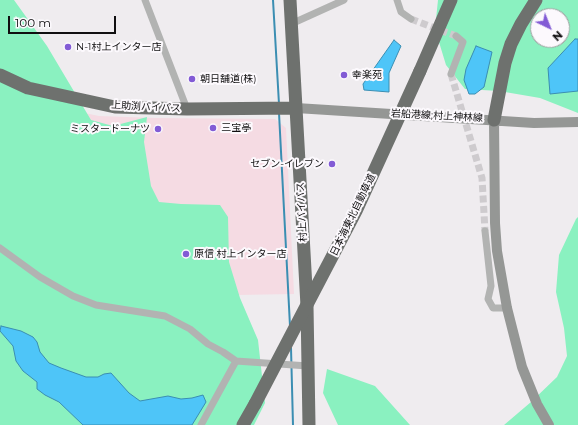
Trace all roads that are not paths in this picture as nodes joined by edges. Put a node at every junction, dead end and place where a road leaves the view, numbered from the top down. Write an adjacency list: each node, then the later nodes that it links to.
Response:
1 (145, 0): 13 (street)
2 (290, 0): 9 (highway, 村上バイパス)
3 (344, 0): 9 (street)
4 (397, 0): 8 (street)
5 (451, 0): 23 (highway, 日本海東北自動車道, bridge)
6 (528, 0): 15 (highway)
7 (536, 0): 15 (highway)
8 (411, 19)
9 (292, 24): 14 (highway, 村上バイパス)
10 (456, 36): 11 (street)
11 (451, 74)
12 (0, 75): 13 (highway, 上助渕バイパス)
13 (187, 109): 14 (highway, 上助渕バイパス)
14 (284, 109): 15 (street, 岩船港線;村上神林線); 21 (highway, 村上バイパス)
15 (494, 120): 16 (street, 岩船港線;村上神林線); 19 (street)
16 (578, 122)
17 (485, 231): 19 (street)
18 (0, 248): 20 (street)
19 (507, 308): 25 (street)
20 (236, 361): 21 (street); 22 (street)
21 (308, 366): 24 (highway, 村上バイパス)
22 (201, 425)
23 (242, 425)
24 (309, 425)
25 (549, 425)

